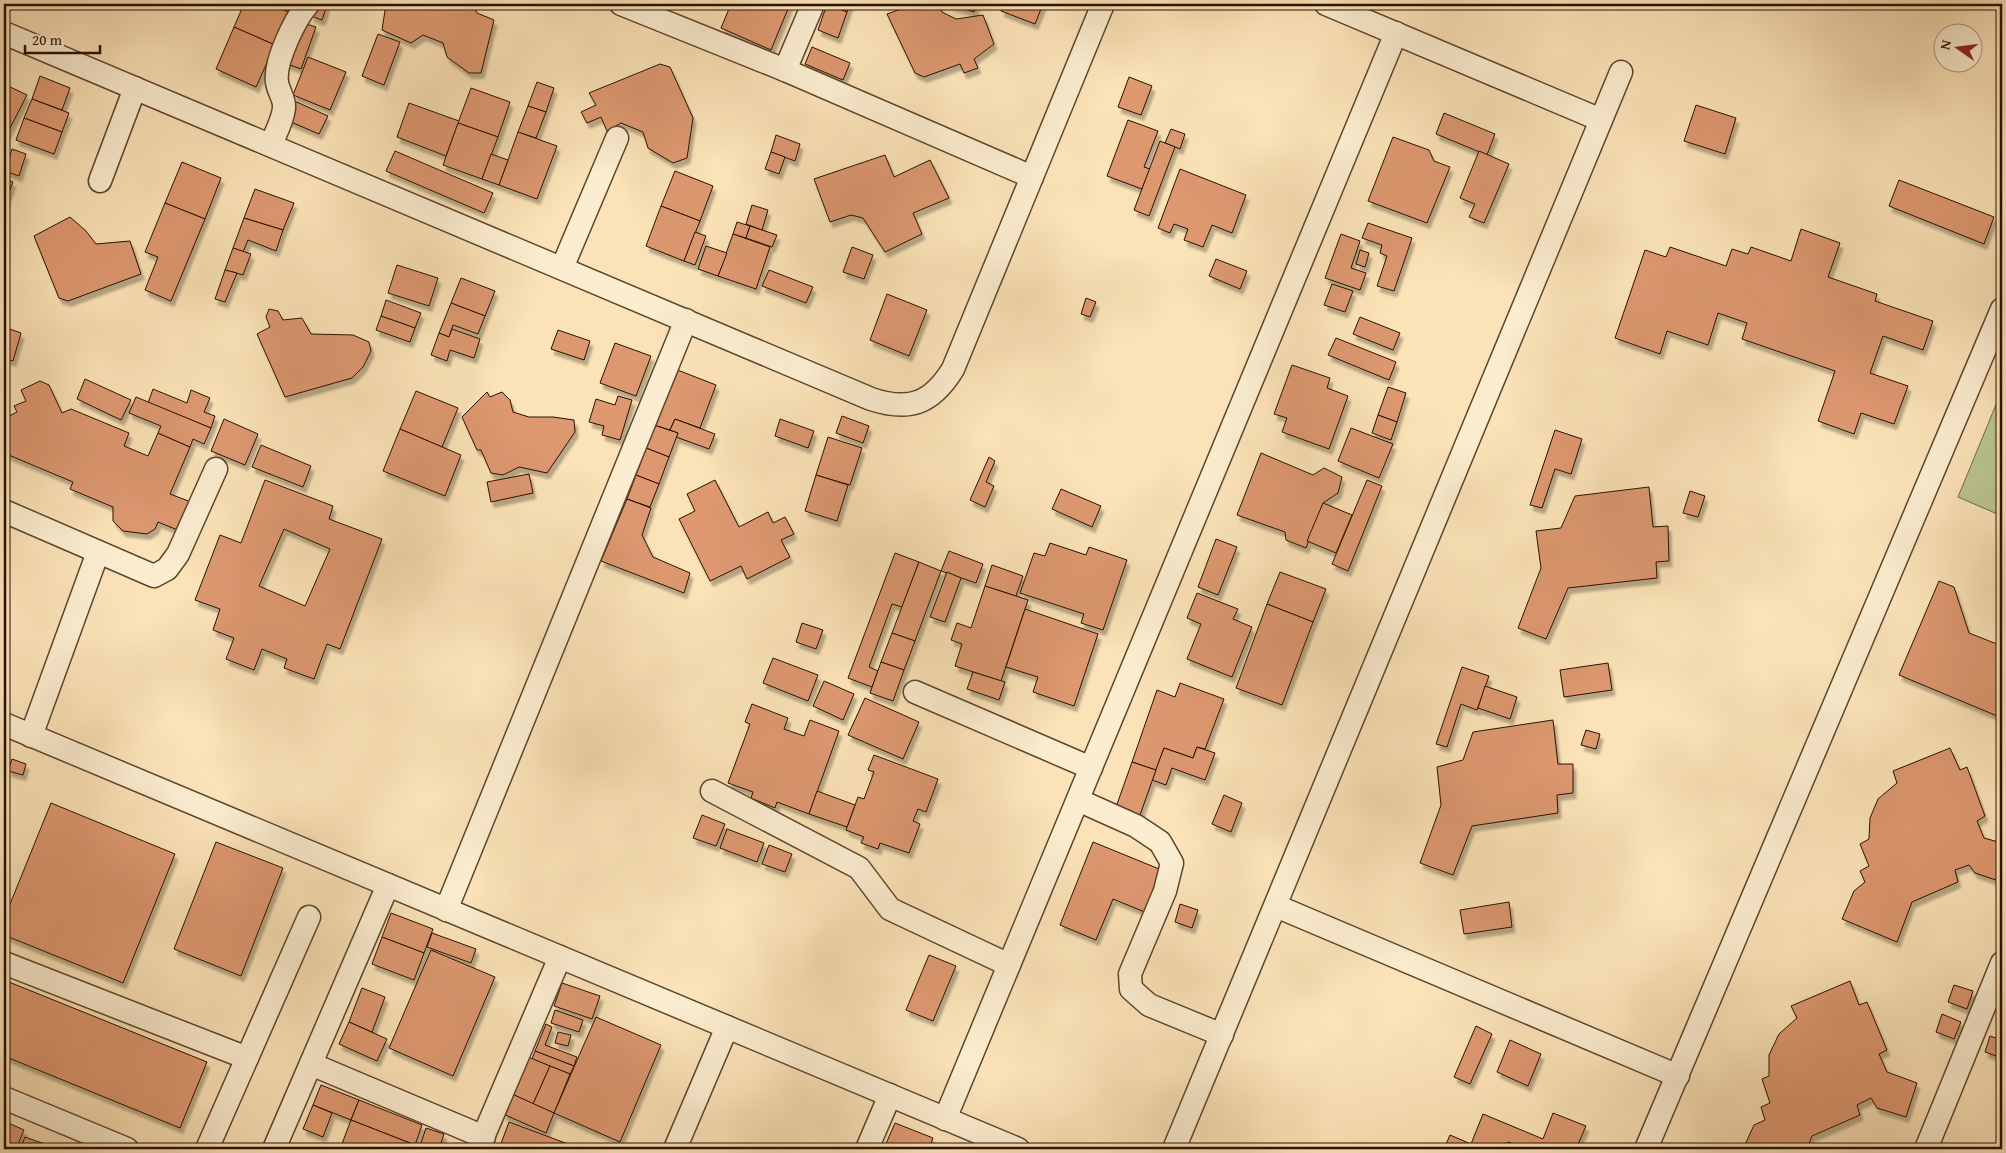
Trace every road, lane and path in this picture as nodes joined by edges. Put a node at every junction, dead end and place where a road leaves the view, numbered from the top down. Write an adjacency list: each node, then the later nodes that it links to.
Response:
1 (308, 4): 13 (street)
2 (622, 4): 8 (street)
3 (813, 4): 8 (street)
4 (1104, 4): 14 (street)
5 (1326, 4): 7 (street)
6 (4, 32): 10 (street)
7 (1396, 33): 11 (street); 25 (street)
8 (785, 70): 14 (street)
9 (1621, 72): 11 (street)
10 (136, 88): 13 (street); 15 (street)
11 (1601, 120): 29 (street)
12 (617, 138): 16 (street)
13 (271, 145): 16 (street)
14 (1032, 177): 18 (street)
15 (100, 181)
16 (562, 268): 18 (street)
17 (2002, 309): 40 (street)
18 (686, 320): 30 (street)
19 (216, 469): 21 (street)
20 (4, 511): 21 (street)
21 (98, 552): 24 (street)
22 (915, 692): 25 (street)
23 (4, 724): 24 (street)
24 (31, 736): 28 (street)
25 (1091, 768): 27 (street)
26 (712, 791): 35 (street)
27 (1078, 800): 35 (street); 37 (street)
28 (388, 885): 30 (street); 39 (street)
29 (1276, 906): 37 (street); 40 (street)
30 (446, 910): 32 (street)
31 (308, 917): 38 (street)
32 (560, 957): 36 (street); 44 (street)
33 (4, 962): 38 (street)
34 (2002, 963): 53 (street)
35 (1009, 965): 43 (street)
36 (727, 1027): 41 (street); 48 (street)
37 (1222, 1035): 51 (street)
38 (247, 1058): 46 (street)
39 (311, 1064): 44 (street); 47 (street)
40 (1678, 1076): 52 (street)
41 (890, 1095): 43 (street); 49 (street)
42 (4, 1098): 45 (street)
43 (945, 1119): 50 (street)
44 (481, 1143)
45 (127, 1149)
46 (207, 1149)
47 (274, 1149)
48 (675, 1149)
49 (866, 1149)
50 (1018, 1149)
51 (1174, 1149)
52 (1646, 1149)
53 (1926, 1149)

